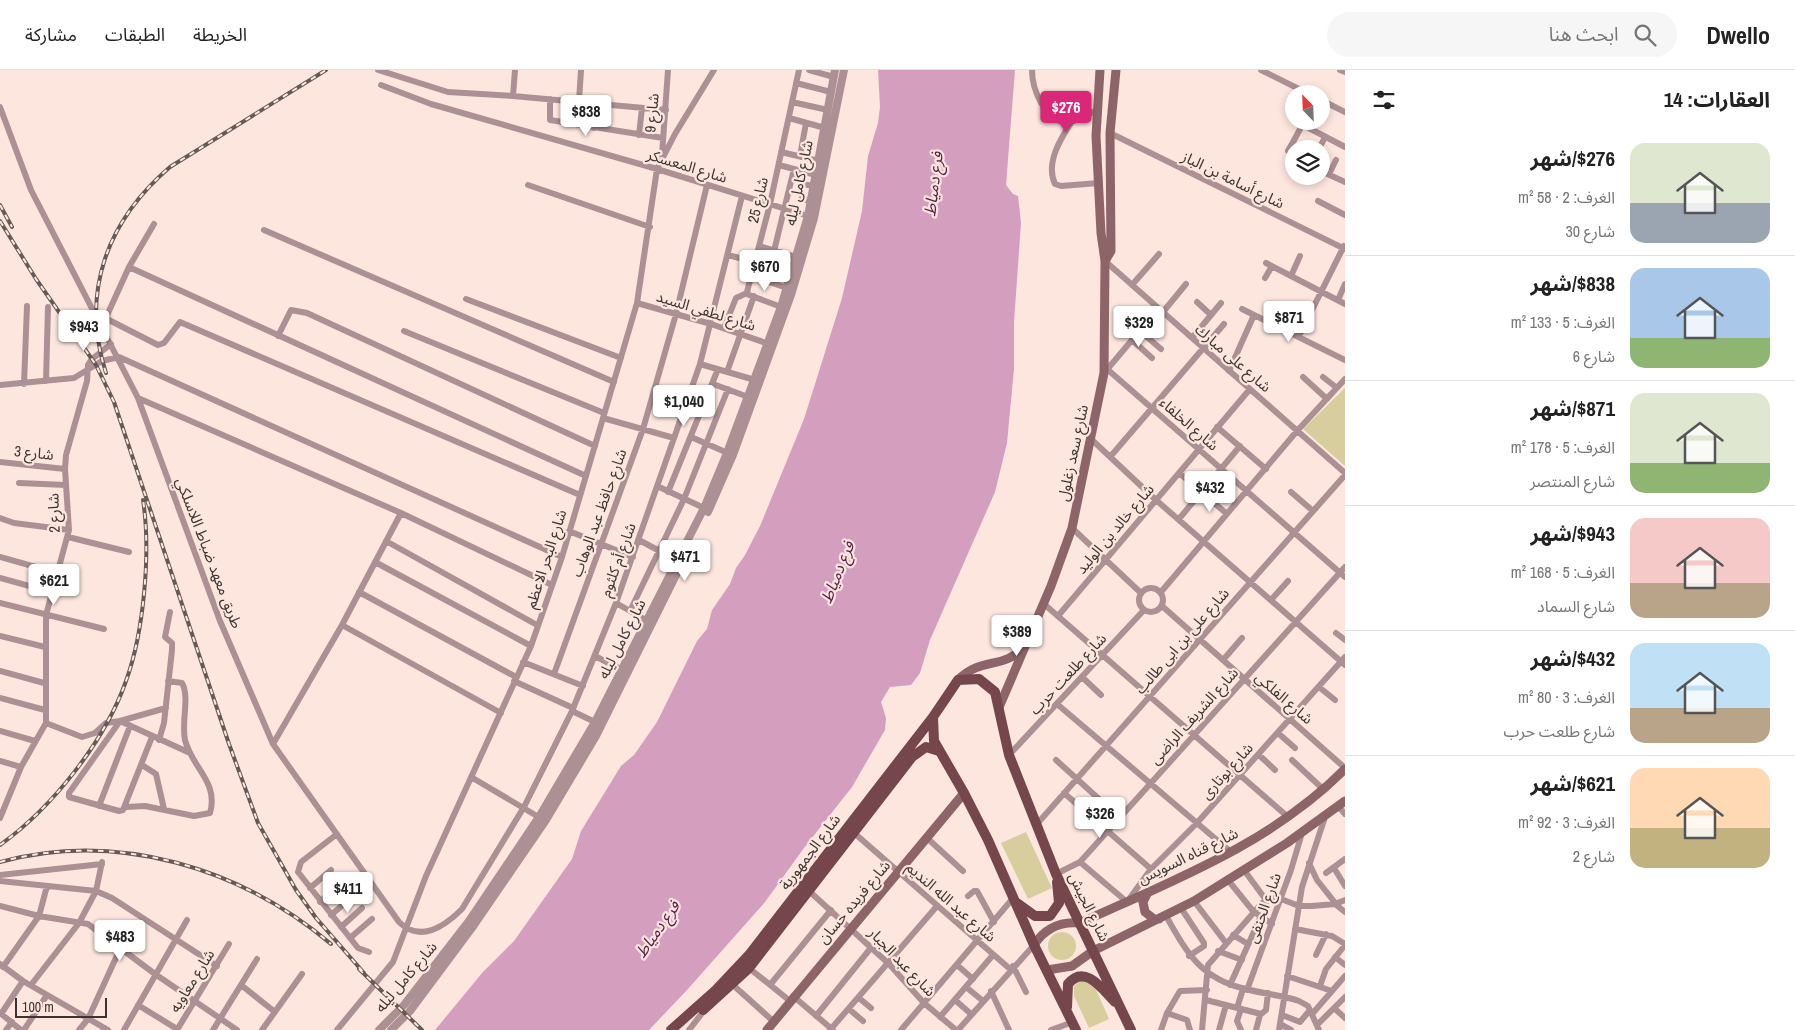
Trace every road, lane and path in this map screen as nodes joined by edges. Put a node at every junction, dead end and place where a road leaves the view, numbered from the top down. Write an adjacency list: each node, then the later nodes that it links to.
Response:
1 (378, 70): 14 (street)
2 (515, 70): 21 (street)
3 (581, 70): 23 (street)
4 (668, 70): 29 (street, شارع 9)
5 (714, 70): 47 (street, شارع البحر الاعظم)
6 (799, 70): 17 (street, شارع 25)
7 (808, 70): 16 (street)
8 (844, 70): 69 (street, شارع كامل ليله)
9 (1032, 70): 34 (street)
10 (1100, 70): 31 (main road, شارع سعد زغلول)
11 (1116, 70): 39 (main road, شارع سعد زغلول)
12 (1262, 70): 19 (street)
13 (1340, 70): 15 (street)
14 (393, 72): 21 (street)
15 (1345, 72)
16 (835, 73): 20 (street, شارع كامل ليله)
17 (796, 83): 20 (street); 24 (street, شارع 25)
18 (381, 85): 51 (street, شارع المعسكر)
19 (1291, 85)
20 (831, 92): 30 (street, شارع كامل ليله)
21 (513, 96): 22 (street)
22 (550, 99): 23 (street); 36 (street)
23 (578, 101): 25 (street)
24 (792, 102): 30 (street); 33 (street, شارع 25)
25 (597, 103): 28 (street); 36 (street)
26 (1330, 104): 32 (street)
27 (0, 107): 108 (street, طريق معهد ضباط اللاسلكي)
28 (642, 108): 29 (street); 40 (street)
29 (666, 110): 42 (street, شارع 9)
30 (828, 110): 37 (street, شارع كامل ليله)
31 (1097, 110): 34 (street); 57 (main road, شارع سعد زغلول)
32 (1345, 112)
33 (789, 118): 35 (street); 45 (street, شارع 25)
34 (1072, 122): 57 (street)
35 (806, 123): 37 (street); 46 (street)
36 (594, 128): 40 (street)
37 (825, 128): 49 (street, شارع كامل ليله)
38 (1315, 130): 41 (street)
39 (1110, 133): 74 (street, شارع أسامة بن الباز); 80 (main road, شارع سعد زغلول)
40 (638, 135): 42 (street)
41 (1325, 136): 43 (street); 44 (street)
42 (663, 138): 47 (street, شارع 9)
43 (1323, 140)
44 (1345, 147)
45 (781, 152): 46 (street); 50 (street, شارع 25)
46 (800, 156): 49 (street)
47 (661, 158): 51 (street, شارع البحر الاعظم)
48 (1336, 160): 53 (street)
49 (819, 161): 55 (street, شارع كامل ليله)
50 (779, 165): 52 (street); 66 (street, شارع 25)
51 (657, 169): 60 (street, شارع المعسكر); 71 (street, شارع البحر الاعظم)
52 (794, 169): 55 (street); 67 (street)
53 (1330, 172)
54 (1330, 174): 56 (street)
55 (816, 175): 61 (street, شارع كامل ليله)
56 (1345, 182)
57 (1099, 183): 80 (main road, شارع سعد زغلول)
58 (802, 184): 61 (street)
59 (528, 185): 71 (street)
60 (707, 185): 62 (street, شارع المعسكر); 105 (street, شارع حافظ عبد الوهاب)
61 (814, 186): 64 (street, شارع كامل ليله)
62 (742, 196): 66 (street, شارع المعسكر); 77 (street, شارع أم كلثوم)
63 (801, 199): 64 (street)
64 (811, 201): 69 (street, شارع كامل ليله)
65 (1318, 201): 68 (street)
66 (770, 204): 67 (street, شارع المعسكر); 73 (street, شارع 25)
67 (784, 209): 69 (street, شارع المعسكر); 75 (street)
68 (1345, 215)
69 (811, 217): 79 (street, شارع كامل ليله); 102 (street, شارع كامل ليله)
70 (154, 224): 82 (street)
71 (650, 227): 97 (street, شارع البحر الاعظم)
72 (264, 230): 138 (street)
73 (759, 246): 75 (street); 81 (street, شارع 25)
74 (1344, 247): 91 (street)
75 (774, 251): 79 (street)
76 (1159, 254): 89 (street)
77 (728, 255): 81 (street); 109 (street, شارع أم كلثوم)
78 (1300, 256): 85 (street)
79 (796, 258): 83 (street, شارع كامل ليله)
80 (1105, 261): 89 (street, شارع على مبارك); 130 (main road, شارع سعد زغلول)
81 (755, 262): 83 (street); 84 (street, شارع 25)
82 (129, 267): 108 (street); 115 (street)
83 (792, 272): 90 (street, شارع كامل ليله)
84 (751, 276): 90 (street); 92 (street, شارع 25)
85 (1291, 276): 86 (street); 91 (street)
86 (1265, 278)
87 (1186, 284): 104 (street)
88 (1345, 284): 95 (street)
89 (1132, 285): 104 (street, شارع على مبارك)
90 (787, 288): 102 (street, شارع كامل ليله)
91 (1321, 292): 95 (street); 116 (street)
92 (747, 293): 93 (street); 111 (street)
93 (754, 296): 102 (street); 114 (street)
94 (466, 299): 124 (street)
95 (1338, 300): 99 (street)
96 (1197, 302): 106 (street)
97 (637, 303): 105 (street, شارع لطفي السيد); 124 (street, شارع البحر الاعظم)
98 (1221, 304): 106 (street)
99 (1345, 304)
100 (27, 306): 139 (street)
101 (48, 307): 137 (street)
102 (784, 308): 120 (street, شارع كامل ليله)
103 (1242, 309): 107 (street)
104 (1160, 311): 112 (street); 117 (street, شارع على مبارك)
105 (676, 314): 109 (street, شارع لطفي السيد); 151 (street, شارع حافظ عبد الوهاب)
106 (1211, 315): 117 (street)
107 (1254, 315): 116 (street); 131 (street)
108 (104, 322): 119 (street, طريق معهد ضباط اللاسلكي); 177 (street)
109 (711, 324): 111 (street, شارع لطفي السيد); 127 (street, شارع أم كلثوم)
110 (1224, 324): 122 (street)
111 (724, 328): 114 (street, شارع لطفي السيد)
112 (1140, 330): 118 (street); 121 (street)
113 (404, 331): 149 (street)
114 (740, 334): 120 (street, شارع لطفي السيد); 132 (street)
115 (278, 336): 157 (street); 168 (street)
116 (1299, 336): 126 (street)
117 (1192, 338): 122 (street, شارع على مبارك)
118 (1132, 340): 125 (street); 130 (street)
119 (110, 344): 123 (street, طريق معهد ضباط اللاسلكي); 129 (street)
120 (770, 344): 136 (street, شارع كامل ليله); 146 (street, شارع كامل ليله)
121 (1160, 349)
122 (1204, 349): 131 (street, شارع على مبارك); 148 (street)
123 (118, 357): 129 (street); 145 (street, طريق معهد ضباط اللاسلكي); 200 (street)
124 (621, 358): 138 (street, شارع البحر الاعظم)
125 (1152, 358)
126 (1345, 360)
127 (700, 364): 128 (street); 154 (street, شارع أم كلثوم)
128 (718, 370): 132 (street); 140 (street)
129 (86, 371): 137 (street); 163 (street, شارع 2)
130 (1105, 371): 148 (street, شارع الخلفاء); 155 (main road, شارع سعد زغلول)
131 (1229, 371): 144 (street, شارع على مبارك)
132 (727, 372): 136 (street)
133 (1323, 376): 142 (street)
134 (1303, 377): 147 (street)
135 (1345, 379): 142 (street)
136 (755, 380): 146 (street, شارع كامل ليله)
137 (46, 381): 139 (street)
138 (614, 382): 149 (street, شارع البحر الاعظم)
139 (24, 384): 141 (street)
140 (713, 384): 143 (street); 153 (street)
141 (0, 385)
142 (1337, 388): 147 (street)
143 (728, 389): 146 (street); 156 (street)
144 (1250, 389): 150 (street, شارع خالد بن الوليد); 152 (street, شارع على مبارك)
145 (138, 398): 184 (street); 278 (street, طريق معهد ضباط اللاسلكي)
146 (751, 398): 160 (street, شارع كامل ليله)
147 (1327, 399): 152 (street)
148 (1152, 408): 159 (street, شارع الخلفاء); 161 (street)
149 (604, 416): 151 (street); 157 (street, شارع البحر الاعظم)
150 (1218, 428): 158 (street); 159 (street, شارع خالد بن الوليد)
151 (643, 429): 154 (street); 196 (street, شارع حافظ عبد الوهاب)
152 (1298, 431): 165 (street); 167 (street, شارع على مبارك)
153 (691, 437): 156 (street); 175 (street)
154 (674, 438): 171 (street, شارع أم كلثوم)
155 (1090, 438): 161 (street); 188 (main road, شارع سعد زغلول)
156 (706, 444): 160 (street); 179 (street)
157 (594, 446): 168 (street, شارع البحر الاعظم)
158 (1240, 446): 164 (street); 165 (street)
159 (1199, 449): 164 (street, شارع الخلفاء); 166 (street, شارع خالد بن الوليد)
160 (730, 454): 182 (street, شارع كامل ليله); 203 (street, شارع كامل ليله)
161 (1110, 457): 180 (street)
162 (0, 462): 163 (street, شارع 3)
163 (65, 469): 170 (street, شارع 2)
164 (1221, 469): 173 (street); 174 (street, شارع الخلفاء)
165 (1266, 469): 174 (street)
166 (1179, 473): 172 (street); 180 (street, شارع خالد بن الوليد)
167 (1345, 474): 183 (street, شارع على بن ابى طالب)
168 (586, 476): 177 (street, شارع البحر الاعظم)
169 (19, 483): 170 (street)
170 (66, 485): 189 (street, شارع 2)
171 (658, 486): 175 (street); 193 (street, شارع أم كلثوم)
172 (1196, 487)
173 (1206, 487)
174 (1246, 491): 185 (street); 191 (street, شارع الخلفاء)
175 (668, 492): 179 (street)
176 (1291, 492): 183 (street)
177 (580, 495): 190 (street, شارع البحر الاعظم)
178 (1206, 496): 185 (street)
179 (684, 499): 182 (street); 197 (street)
180 (1156, 500): 187 (street); 202 (street, شارع خالد بن الوليد)
181 (1193, 502): 187 (street)
182 (704, 508): 203 (street, شارع كامل ليله)
183 (1313, 511): 191 (street, شارع على بن ابى طالب)
184 (401, 513): 194 (street); 211 (street)
185 (1227, 514): 195 (street)
186 (0, 518): 189 (street)
187 (1179, 519): 195 (street)
188 (1072, 528): 202 (street); 219 (main road, شارع سعد زغلول)
189 (69, 530): 192 (street, شارع 2)
190 (570, 531): 196 (street); 200 (street, شارع البحر الاعظم)
191 (1294, 532): 207 (street, شارع الخلفاء); 210 (street, شارع على بن ابى طالب)
192 (68, 537): 198 (street); 206 (street, شارع 2)
193 (639, 540): 197 (street); 201 (street, شارع أم كلثوم)
194 (386, 541): 204 (street); 229 (street)
195 (1204, 541): 210 (street); 214 (street)
196 (601, 544): 201 (street); 247 (street, شارع حافظ عبد الوهاب)
197 (659, 551): 203 (street); 222 (street)
198 (129, 552)
199 (0, 557): 206 (street)
200 (562, 557): 211 (street, شارع البحر الاعظم)
201 (633, 557): 217 (street, شارع أم كلثوم)
202 (1105, 560): 215 (street); 225 (street, شارع خالد بن الوليد)
203 (680, 561): 226 (street, شارع كامل ليله); 246 (street, شارع كامل ليله)
204 (375, 562): 213 (street); 237 (street)
205 (1345, 567): 207 (street, شارع الشريف الراضى)
206 (57, 572): 212 (street, شارع 2)
207 (1342, 575): 227 (street, شارع الشريف الراضى)
208 (0, 578): 212 (street)
209 (1288, 581): 216 (street)
210 (1250, 582): 216 (street); 234 (street, شارع على بن ابى طالب)
211 (552, 585): 229 (street, شارع البحر الاعظم)
212 (51, 592): 224 (street, شارع 2)
213 (359, 592): 228 (street); 250 (street)
214 (1161, 592): 215 (street); 220 (street)
215 (1141, 593): 221 (street)
216 (1271, 600): 227 (street)
217 (616, 602): 222 (street); 240 (street, شارع أم كلثوم)
218 (0, 603): 224 (street)
219 (1044, 604): 225 (street); 236 (main road, شارع سعد زغلول)
220 (1162, 606): 221 (street); 234 (street, شارع الفلكي)
221 (1144, 610): 239 (street, شارع طلعت حرب)
222 (630, 611): 226 (street)
223 (170, 612): 253 (street)
224 (46, 615): 230 (street); 238 (street, شارع 2)
225 (1058, 616): 239 (street)
226 (646, 620): 246 (street, شارع كامل ليله)
227 (1296, 622): 242 (street); 251 (street, شارع الشريف الراضى)
228 (342, 624): 266 (street); 278 (street)
229 (537, 625): 237 (street, شارع البحر الاعظم)
230 (104, 629)
231 (1336, 633): 235 (street)
232 (0, 636): 238 (street)
233 (1242, 638): 241 (street)
234 (1200, 640): 241 (street, شارع الفلكي); 258 (street, شارع على بن ابى طالب)
235 (1345, 640)
236 (1026, 642): 244 (main road, شارع سعد زغلول); 248 (main road, شارع سعد زغلول)
237 (531, 646): 243 (street, شارع البحر الاعظم)
238 (45, 647): 254 (street, شارع 2)
239 (1102, 655): 249 (street, شارع طلعت حرب); 258 (street)
240 (596, 656): 246 (street); 255 (street, شارع أم كلثوم)
241 (1223, 660): 251 (street, شارع الفلكي)
242 (1344, 661): 256 (street, شارع بوتارى)
243 (524, 662): 247 (street); 250 (street, شارع البحر الاعظم)
244 (1000, 662): 248 (main road); 252 (main road, شارع سعد زغلول)
245 (0, 671): 254 (street)
246 (625, 671): 270 (street, شارع كامل ليله); 309 (street, شارع كامل ليله)
247 (554, 674): 255 (street)
248 (1013, 674): 262 (main road, شارع سعد زغلول)
249 (1082, 677): 257 (street); 261 (street, شارع طلعت حرب)
250 (515, 679): 264 (street); 266 (street, شارع البحر الاعظم)
251 (1244, 679): 268 (street, شارع الفلكي); 275 (street, شارع الشريف الراضى)
252 (958, 680): 262 (main road, شارع الجيش); 267 (main road, شارع الجمهورية)
253 (168, 681): 263 (street); 282 (street)
254 (44, 683): 265 (street, شارع 2)
255 (582, 686): 264 (street, شارع أم كلثوم)
256 (1319, 687): 260 (street); 268 (street, شارع بوتارى)
257 (1101, 694)
258 (1150, 696): 275 (street); 279 (street, شارع على بن ابى طالب)
259 (0, 698): 265 (street)
260 (1335, 700)
261 (1057, 704): 279 (street); 283 (street, شارع طلعت حرب)
262 (1000, 705): 283 (main road, شارع الجيش)
263 (166, 708): 269 (street); 276 (street)
264 (573, 709): 270 (street); 301 (street, شارع أم كلثوم)
265 (45, 710): 271 (street, شارع 2)
266 (500, 712): 293 (street, شارع البحر الاعظم)
267 (932, 717): 281 (main road); 469 (main road, شارع الجمهورية)
268 (1290, 720): 274 (street, شارع بوتارى); 290 (street, شارع الفلكي)
269 (120, 721): 271 (street); 272 (street); 299 (street)
270 (595, 722): 309 (street, شارع كامل ليله)
271 (46, 723): 277 (street)
272 (130, 726): 276 (street); 299 (street)
273 (0, 731): 277 (street)
274 (1278, 733): 280 (street); 284 (street, شارع بوتارى)
275 (1194, 735): 292 (street); 295 (street, شارع الشريف الراضى)
276 (155, 738): 282 (street); 288 (street)
277 (35, 741): 289 (street)
278 (274, 744): 315 (street, طريق معهد ضباط اللاسلكي)
279 (1106, 746): 294 (street, شارع على بن ابى طالب); 295 (street)
280 (1295, 748)
281 (939, 751): 297 (main road); 312 (main road, شارع الجمهورية)
282 (190, 753): 304 (street)
283 (1009, 755): 310 (main road, شارع الجيش)
284 (1259, 755): 291 (street); 292 (street, شارع بوتارى)
285 (0, 760): 289 (street)
286 (1056, 760): 294 (street)
287 (1292, 760): 296 (street)
288 (142, 765): 300 (street); 304 (street)
289 (21, 766): 303 (street)
290 (1345, 769): 296 (main road, شارع قناه السويس)
291 (1275, 770)
292 (1240, 776): 305 (street); 311 (street, شارع بوتارى)
293 (471, 777): 301 (street); 368 (street, شارع البحر الاعظم)
294 (1077, 779): 298 (street, شارع على بن ابى طالب); 308 (street)
295 (1150, 784): 308 (street, شارع الشريف الراضى); 311 (street)
296 (1324, 790): 305 (main road, شارع قناه السويس)
297 (964, 793): 316 (main road, شارع فريده حسان); 342 (main road)
298 (1064, 793): 310 (street, شارع على بن ابى طالب); 313 (street)
299 (98, 806): 300 (street)
300 (126, 807): 304 (street)
301 (524, 807): 309 (street); 368 (street, شارع أم كلثوم)
302 (1343, 807): 306 (main road)
303 (2, 808): 307 (street)
304 (164, 809)
305 (1288, 817): 317 (main road, شارع قناه السويس)
306 (1325, 817): 314 (main road); 320 (street)
307 (0, 818)
308 (1120, 818): 313 (street, شارع الشريف الراضى)
309 (542, 819): 467 (street, شارع كامل ليله); 468 (street, شارع كامل ليله)
310 (1037, 824): 328 (main road, شارع الجيش)
311 (1196, 824): 317 (street); 321 (street, شارع بوتارى)
312 (854, 832): 326 (street, شارع عبد الله النديم); 336 (main road, شارع الجمهورية)
313 (1108, 832): 319 (street, شارع الشريف الراضى); 321 (street)
314 (1302, 833): 324 (main road); 341 (street, شارع الحنفى)
315 (337, 834): 335 (street); 368 (street, طريق معهد ضباط اللاسلكي)
316 (927, 838): 325 (street); 326 (main road, شارع فريده حسان)
317 (1231, 852): 338 (main road, شارع قناه السويس)
318 (1345, 859): 322 (street)
319 (1080, 862): 328 (street, شارع الشريف الراضى); 347 (street)
320 (1310, 862): 348 (street); 351 (street)
321 (1151, 868): 347 (street, شارع بوتارى)
322 (1334, 868): 327 (street); 334 (street)
323 (331, 870): 335 (street)
324 (1244, 870): 330 (main road); 343 (street)
325 (963, 871)
326 (897, 872): 350 (street, شارع عبد الله النديم); 369 (main road, شارع فريده حسان)
327 (1326, 873)
328 (1056, 874): 342 (main road); 365 (main road, شارع الجيش)
329 (0, 875): 337 (street)
330 (1228, 880): 345 (main road); 355 (street)
331 (0, 881): 333 (street)
332 (342, 882): 346 (street)
333 (48, 886): 337 (street); 358 (street)
334 (1345, 886)
335 (310, 888): 346 (street)
336 (809, 891): 354 (street, شارع عبد الجبار); 397 (main road, شارع الجمهورية)
337 (96, 892): 364 (street); 374 (street)
338 (1148, 892): 347 (main road, شارع قناه السويس); 360 (main road)
339 (968, 896): 363 (street)
340 (352, 897): 357 (street)
341 (1281, 898): 343 (street); 351 (street); 366 (street, شارع الحنفى)
342 (1015, 900): 363 (street); 380 (main road)
343 (1266, 900): 355 (street)
344 (1345, 900): 348 (street)
345 (1194, 901): 353 (main road); 376 (street)
346 (320, 902): 357 (street)
347 (1127, 902): 365 (main road, شارع قناه السويس)
348 (1336, 904): 351 (street); 356 (street)
349 (0, 906): 358 (street)
350 (936, 906): 375 (street, شارع عبد الله النديم); 392 (street)
351 (1299, 906): 370 (street)
352 (362, 908): 367 (street)
353 (1181, 908): 360 (main road); 388 (street)
354 (832, 910): 369 (street, شارع عبد الجبار); 410 (street)
355 (1253, 911): 359 (street); 372 (street)
356 (1345, 912)
357 (331, 915): 367 (street)
358 (39, 916): 364 (street); 393 (street)
359 (1261, 916): 366 (street); 378 (street)
360 (1162, 918): 383 (main road); 388 (street)
361 (372, 919): 373 (street)
362 (187, 920): 374 (street)
363 (994, 922): 375 (street)
364 (79, 923): 381 (street); 407 (street)
365 (1080, 923): 380 (main road, شارع قناه السويس); 383 (main road, شارع الجيش)
366 (1272, 924): 414 (street, شارع الحنفى)
367 (341, 927): 373 (street)
368 (406, 928): 466 (street, شارع البحر الاعظم)
369 (852, 928): 382 (street, شارع عبد الجبار); 422 (main road, شارع فريده حسان)
370 (1295, 929): 371 (street); 403 (street)
371 (1326, 934): 379 (street); 386 (street)
372 (1233, 935): 376 (street); 378 (street)
373 (350, 938): 385 (street)
374 (176, 940): 396 (street); 401 (street)
375 (978, 941): 387 (street, شارع عبد الله النديم); 394 (street)
376 (1226, 943): 384 (street)
377 (229, 944): 396 (street, شارع معاويه)
378 (1248, 944): 391 (street)
379 (1345, 944): 389 (street)
380 (1034, 945): 398 (street); 399 (main road)
381 (120, 949): 401 (street); 450 (street)
382 (870, 949): 392 (street, شارع عبد الجبار); 445 (street)
383 (1093, 950): 399 (main road); 433 (main road, شارع الجيش)
384 (1218, 951): 391 (street); 400 (street)
385 (369, 952)
386 (1316, 954)
387 (994, 955): 398 (street, شارع عبد الله النديم); 405 (street)
388 (1190, 956): 400 (street)
389 (1335, 957): 395 (street); 412 (street)
390 (257, 959): 408 (street)
391 (1242, 960): 411 (street)
392 (888, 964): 423 (street); 429 (street, شارع عبد الجبار)
393 (2, 965): 406 (street)
394 (957, 965): 405 (street); 429 (street)
395 (1345, 965)
396 (217, 966): 425 (street, شارع معاويه)
397 (749, 968): 409 (main road, شارع الجمهورية); 410 (street)
398 (1012, 968): 417 (street); 418 (street)
399 (1047, 970): 438 (main road)
400 (1206, 972): 411 (street); 415 (street)
401 (155, 974): 425 (street); 430 (street)
402 (302, 974): 440 (street)
403 (1288, 976): 412 (street); 421 (street)
404 (1345, 976): 416 (street)
405 (972, 979): 413 (street)
406 (23, 981): 407 (street); 442 (street)
407 (31, 985): 420 (street)
408 (241, 985): 440 (street); 447 (street)
409 (732, 985): 432 (main road, شارع الجمهورية); 454 (street)
410 (770, 985): 422 (street)
411 (1230, 985): 414 (street)
412 (1320, 986): 416 (street)
413 (966, 987): 426 (street); 428 (street)
414 (1245, 989): 419 (street); 437 (street, شارع الحنفى)
415 (1207, 990): 427 (street); 441 (street)
416 (1332, 991): 424 (street); 439 (street)
417 (991, 992): 428 (street); 475 (street)
418 (1026, 992)
419 (1268, 993): 421 (street); 444 (street)
420 (47, 995): 450 (street); 459 (street)
421 (1284, 996): 439 (street); 446 (street)
422 (791, 998): 445 (street); 454 (main road, شارع فريده حسان)
423 (859, 998): 434 (street); 436 (street)
424 (1343, 998): 435 (street)
425 (195, 1000): 447 (street); 457 (street, شارع معاويه)
426 (954, 1000): 443 (street); 448 (street)
427 (1206, 1000): 431 (street); 480 (street)
428 (983, 1001): 443 (street)
429 (924, 1004): 448 (street, شارع عبد الجبار); 473 (street)
430 (138, 1005): 457 (street); 462 (street)
431 (1226, 1005): 437 (street); 481 (street)
432 (709, 1006): 470 (main road, شارع الجمهورية); 471 (street)
433 (1120, 1006): 438 (main road); 477 (main road, شارع الجيش)
434 (871, 1008)
435 (1334, 1008): 449 (street); 456 (street)
436 (850, 1009): 451 (street); 472 (street)
437 (1239, 1009): 444 (street); 482 (street, شارع الحنفى)
438 (1067, 1011): 453 (main road)
439 (1312, 1011): 446 (street); 456 (street)
440 (275, 1012): 465 (street)
441 (1167, 1013): 478 (street); 479 (street)
442 (0, 1014): 452 (street)
443 (971, 1014): 474 (street)
444 (1261, 1014): 483 (street)
445 (816, 1016): 472 (street)
446 (1282, 1016): 455 (street)
447 (221, 1017): 463 (street); 464 (street)
448 (940, 1017): 474 (street, شارع عبد الجبار)
449 (1345, 1018)
450 (88, 1019): 460 (street); 461 (street)
451 (863, 1021)
452 (12, 1022): 458 (street); 459 (street)
453 (1074, 1026): 476 (street)
454 (769, 1027)
455 (1280, 1027): 484 (street)
456 (1319, 1027)
457 (177, 1029)
458 (6, 1030)
459 (23, 1030)
460 (79, 1030)
461 (108, 1030)
462 (124, 1030)
463 (212, 1030)
464 (237, 1030)
465 (262, 1030)
466 (337, 1030)
467 (379, 1030)
468 (391, 1030)
469 (671, 1030)
470 (680, 1030)
471 (689, 1030)
472 (832, 1030)
473 (901, 1030)
474 (957, 1030)
475 (1009, 1030)
476 (1051, 1030)
477 (1131, 1030)
478 (1161, 1030)
479 (1190, 1030)
480 (1202, 1030)
481 (1219, 1030)
482 (1240, 1030)
483 (1256, 1030)
484 (1291, 1030)

